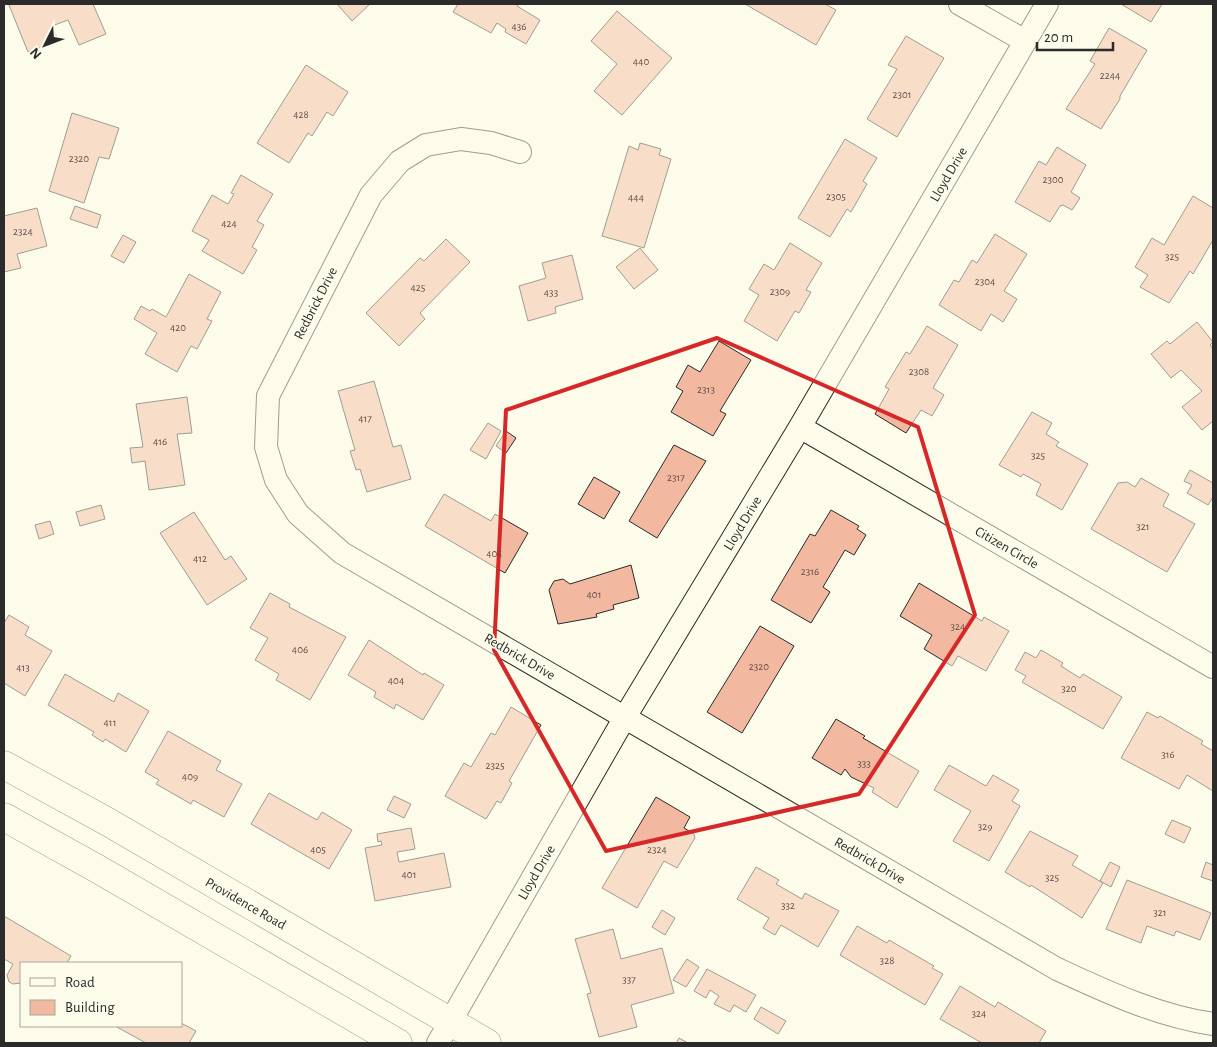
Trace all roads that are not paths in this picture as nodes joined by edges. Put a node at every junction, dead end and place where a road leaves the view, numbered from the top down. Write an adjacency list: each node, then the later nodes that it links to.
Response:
1 (960, 4): 3 (street)
2 (1047, 4): 3 (street, Lloyd Drive)
3 (1025, 41): 5 (street, Lloyd Drive)
4 (520, 152): 7 (street, Redbrick Drive)
5 (800, 427): 6 (street, Citizen Circle); 7 (street, Lloyd Drive)
6 (1213, 667)
7 (625, 716): 10 (street, Redbrick Drive); 11 (street, Lloyd Drive)
8 (4, 766): 11 (main road, Providence Road)
9 (4, 817): 12 (main road)
10 (1213, 1024)
11 (444, 1033): 13 (main road, Providence Road)
12 (398, 1043)
13 (487, 1043)

